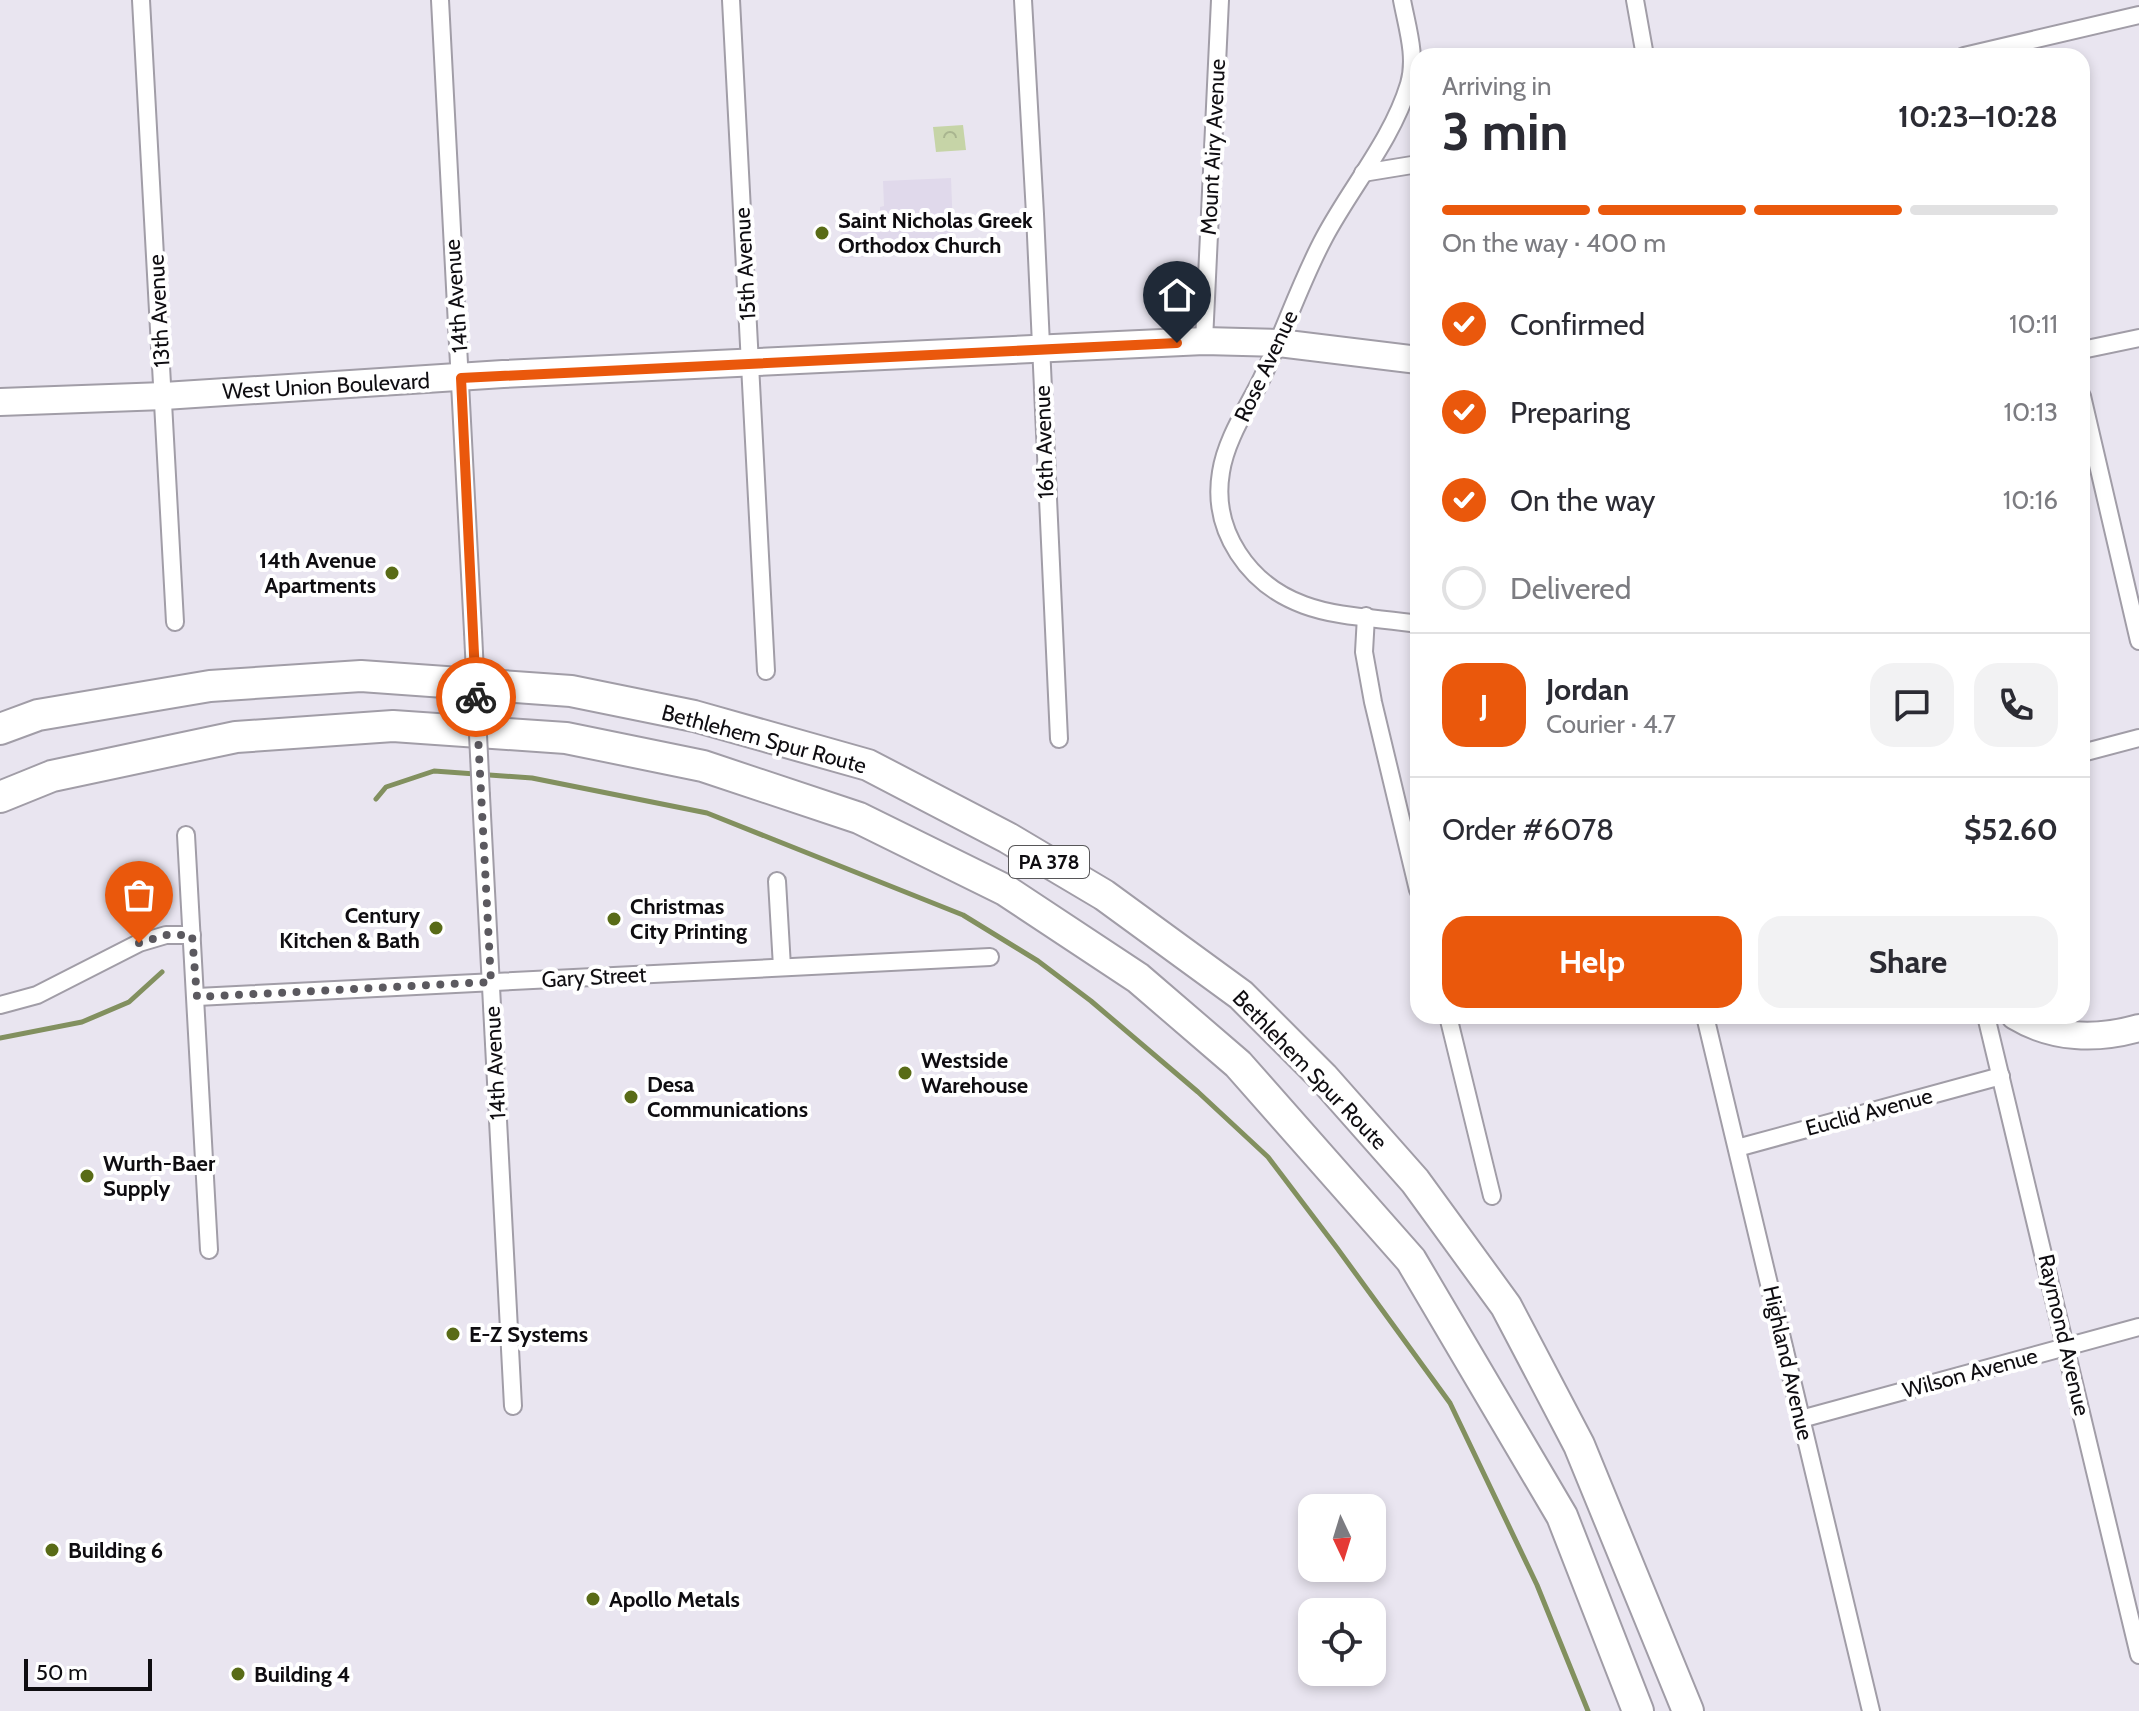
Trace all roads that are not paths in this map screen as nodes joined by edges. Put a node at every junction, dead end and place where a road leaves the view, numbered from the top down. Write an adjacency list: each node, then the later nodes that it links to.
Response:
1 (141, 0): 23 (street, 13th Avenue)
2 (440, 0): 22 (street, 14th Avenue)
3 (731, 0): 21 (street, 15th Avenue)
4 (1023, 0): 18 (street, 16th Avenue)
5 (1220, 0): 16 (street, Mount Airy Avenue)
6 (1402, 0): 9 (street, Rose Avenue)
7 (1635, 0): 10 (street)
8 (2139, 15): 11 (street)
9 (1410, 48)
10 (1644, 48)
11 (2016, 48)
12 (1410, 76): 14 (street, Rose Avenue)
13 (1410, 165): 14 (street)
14 (1363, 173): 17 (street, Rose Avenue)
15 (2139, 338): 19 (street)
16 (1204, 341): 17 (main road, West Union Boulevard); 18 (main road, West Union Boulevard)
17 (1279, 343): 20 (main road, West Union Boulevard); 26 (street, Rose Avenue)
18 (1041, 348): 21 (main road, West Union Boulevard); 33 (street, 16th Avenue)
19 (2090, 348)
20 (1410, 359)
21 (750, 363): 22 (main road, West Union Boulevard); 30 (street, 15th Avenue)
22 (461, 378): 23 (main road, West Union Boulevard); 42 (street, 14th Avenue, bridge)
23 (164, 396): 24 (main road, West Union Boulevard); 27 (street, 13th Avenue)
24 (0, 402)
25 (2090, 430): 29 (street)
26 (1366, 616): 28 (street, Rose Avenue); 37 (street)
27 (175, 622)
28 (1410, 623)
29 (2139, 641)
30 (766, 671)
31 (0, 729): 60 (highway, Bethlehem Spur Route / PA 378)
32 (2139, 738): 34 (street)
33 (1059, 739)
34 (2090, 751)
35 (0, 797): 59 (highway, Bethlehem Spur Route / PA 378)
36 (186, 835): 39 (street)
37 (1410, 857)
38 (777, 881): 41 (street)
39 (192, 935): 43 (street); 44 (street)
40 (990, 957): 41 (street, Gary Street)
41 (782, 967): 42 (street, Gary Street)
42 (491, 982): 43 (street, Gary Street); 56 (street, 14th Avenue)
43 (197, 997): 53 (street)
44 (0, 1005)
45 (1450, 1024): 52 (street)
46 (1707, 1024): 51 (street, Highland Avenue)
47 (1988, 1024): 50 (street, Raymond Avenue)
48 (2031, 1024): 49 (main road)
49 (2139, 1028)
50 (2001, 1076): 51 (street, Euclid Avenue); 55 (street, Raymond Avenue)
51 (1737, 1148): 57 (street, Highland Avenue)
52 (1492, 1196)
53 (209, 1250)
54 (2139, 1327): 55 (street, Wilson Avenue)
55 (2067, 1346): 57 (street, Wilson Avenue); 58 (street, Raymond Avenue)
56 (513, 1406)
57 (1801, 1419): 61 (street, Highland Avenue)
58 (2139, 1655)
59 (1638, 1711)
60 (1688, 1711)
61 (1871, 1711)

